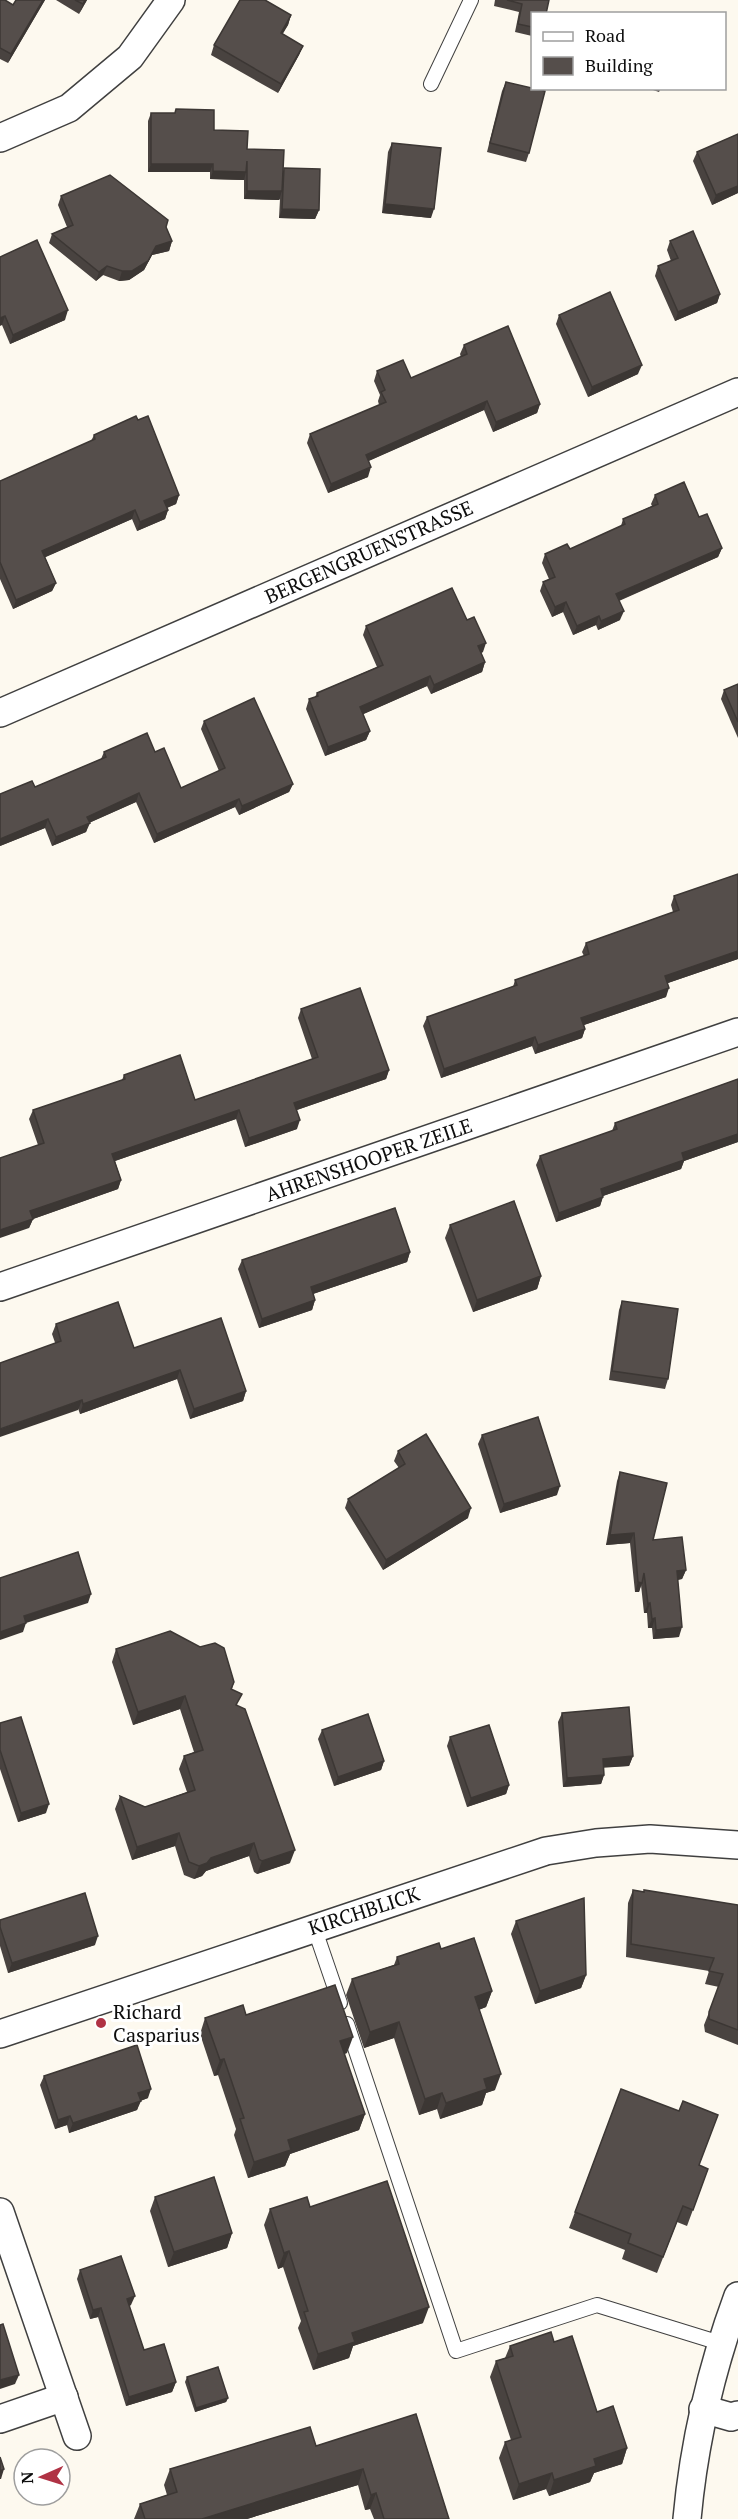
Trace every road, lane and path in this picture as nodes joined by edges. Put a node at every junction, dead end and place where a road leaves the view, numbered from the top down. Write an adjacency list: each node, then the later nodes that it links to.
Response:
1 (171, 0): 4 (street)
2 (471, 0): 3 (lane)
3 (431, 84)
4 (0, 138)
5 (738, 392): 6 (street, BERGENGRUENSTRASSE)
6 (0, 713)
7 (738, 1032): 8 (street, AHRENSHOOPER ZEILE)
8 (0, 1287)
9 (738, 1845): 10 (street, KIRCHBLICK)
10 (314, 1927): 11 (street, KIRCHBLICK); 14 (lane)
11 (0, 2034)
12 (0, 2212): 15 (street)
13 (738, 2296): 14 (street)
14 (720, 2343): 16 (street)
15 (64, 2397): 18 (street); 19 (street)
16 (703, 2409): 17 (street); 20 (street)
17 (738, 2415)
18 (0, 2419)
19 (77, 2436)
20 (687, 2519)

